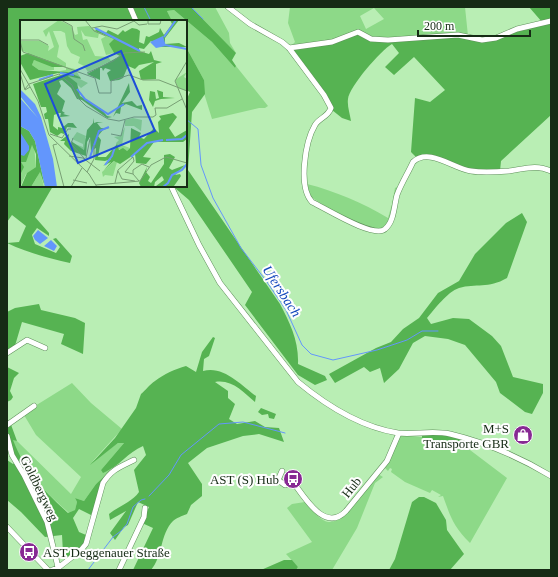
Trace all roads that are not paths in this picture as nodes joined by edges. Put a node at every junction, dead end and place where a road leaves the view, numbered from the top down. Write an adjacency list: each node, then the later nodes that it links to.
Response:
1 (130, 7): 3 (street)
2 (228, 7): 5 (street)
3 (135, 20)
4 (551, 21): 5 (street)
5 (288, 48): 6 (street)
6 (551, 172)
7 (171, 187): 12 (street)
8 (45, 348): 9 (street)
9 (7, 353)
10 (34, 406): 11 (street)
11 (7, 425)
12 (398, 433): 15 (street, Hub); 16 (street)
13 (7, 436): 19 (street, Goldbergweg)
14 (134, 460): 19 (street)
15 (282, 471)
16 (551, 476)
17 (144, 508): 21 (street)
18 (7, 527): 20 (street)
19 (55, 569)
20 (48, 570)
21 (119, 570)

